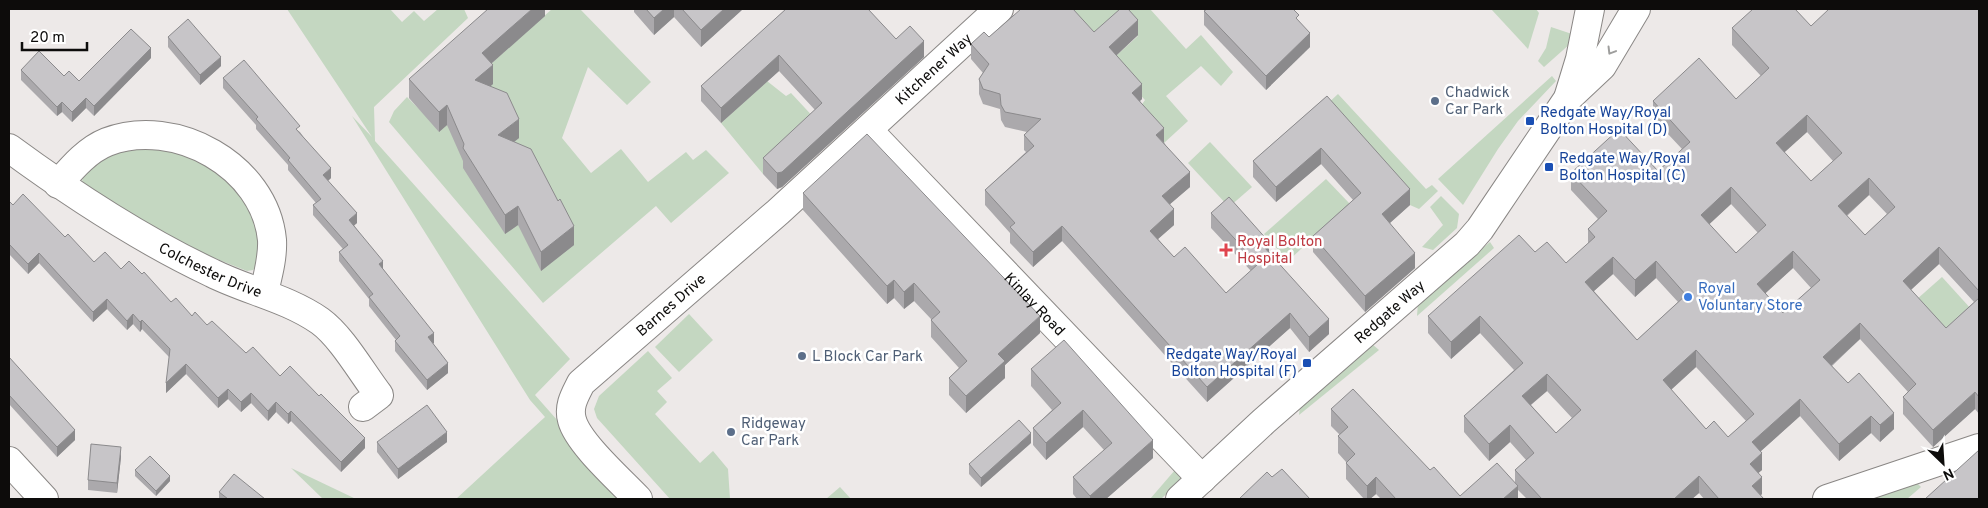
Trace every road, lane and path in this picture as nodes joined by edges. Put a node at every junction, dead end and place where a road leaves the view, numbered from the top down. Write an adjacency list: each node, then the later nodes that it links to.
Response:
1 (999, 9): 7 (street, Kitchener Way)
2 (1590, 9): 6 (street, Redgate Way)
3 (1598, 9): 4 (street)
4 (1632, 9)
5 (1636, 9): 6 (street, Redgate Way, one-way to 6)
6 (1569, 97): 14 (street, Redgate Way)
7 (868, 130): 14 (street, Kinlay Road); 16 (street, Barnes Drive)
8 (9, 148): 9 (street, Colchester Drive)
9 (58, 184): 10 (street, Colchester Drive); 10 (street)
10 (264, 292): 11 (street, Colchester Drive)
11 (363, 407)
12 (1979, 448): 18 (street)
13 (9, 461): 15 (street)
14 (1202, 479): 17 (street, Redgate Way)
15 (44, 499)
16 (638, 499)
17 (1180, 499)
18 (1827, 499)

